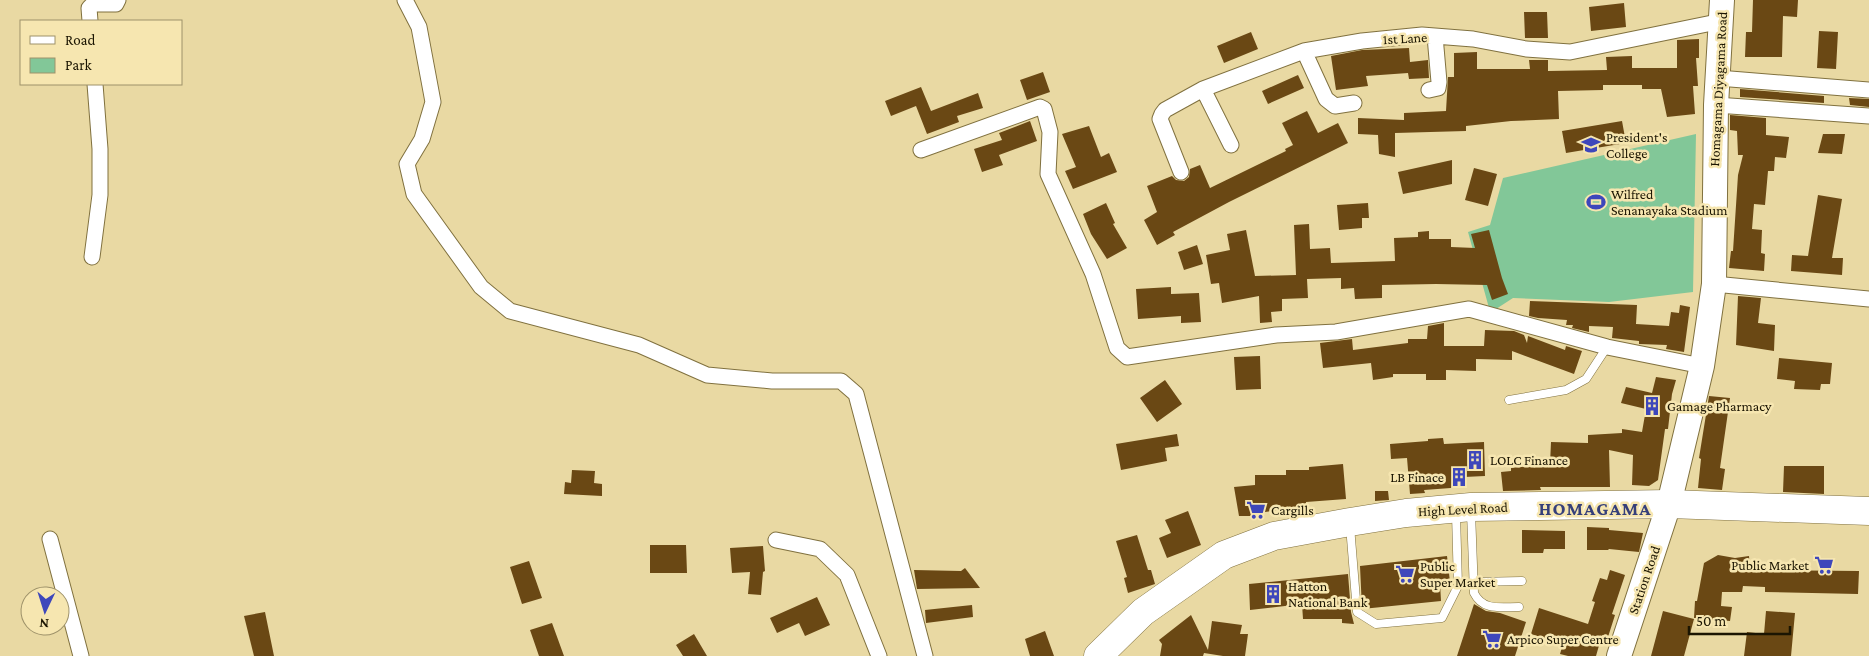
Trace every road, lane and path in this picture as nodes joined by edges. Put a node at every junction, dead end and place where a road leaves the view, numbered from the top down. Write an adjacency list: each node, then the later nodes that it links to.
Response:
1 (118, 0): 4 (street)
2 (405, 0): 36 (street)
3 (1722, 10): 5 (street, 1st Lane); 7 (main road, Homagama Diyagama Road)
4 (90, 20)
5 (1435, 36): 6 (street, 1st Lane); 10 (street)
6 (1304, 51): 9 (street, 1st Lane); 12 (street)
7 (1718, 78): 11 (street); 13 (main road, Homagama Diyagama Road)
8 (95, 85): 18 (street)
9 (1203, 89): 15 (street); 17 (street, 1st Lane)
10 (1429, 90)
11 (1869, 90)
12 (1354, 103)
13 (1716, 105): 14 (street); 19 (main road, Homagama Diyagama Road)
14 (1869, 116)
15 (1231, 145)
16 (921, 150): 21 (street)
17 (1181, 172)
18 (92, 257)
19 (1714, 284): 20 (street); 22 (main road, Homagama Diyagama Road)
20 (1869, 300)
21 (1606, 347): 22 (street); 23 (lane)
22 (1702, 366): 24 (main road, Homagama Diyagama Road)
23 (1509, 400)
24 (1670, 504): 25 (highway, High Level Road); 26 (highway, High Level Road); 37 (main road, Station Road)
25 (1463, 508): 27 (highway, High Level Road); 27 (lane); 31 (lane)
26 (1869, 510)
27 (1350, 522): 33 (highway, High Level Road)
28 (50, 539): 34 (street)
29 (776, 540): 35 (street)
30 (1522, 581): 31 (lane)
31 (1474, 582): 32 (lane)
32 (1518, 607)
33 (1108, 652)
34 (81, 656)
35 (879, 656)
36 (925, 656)
37 (1619, 656)

